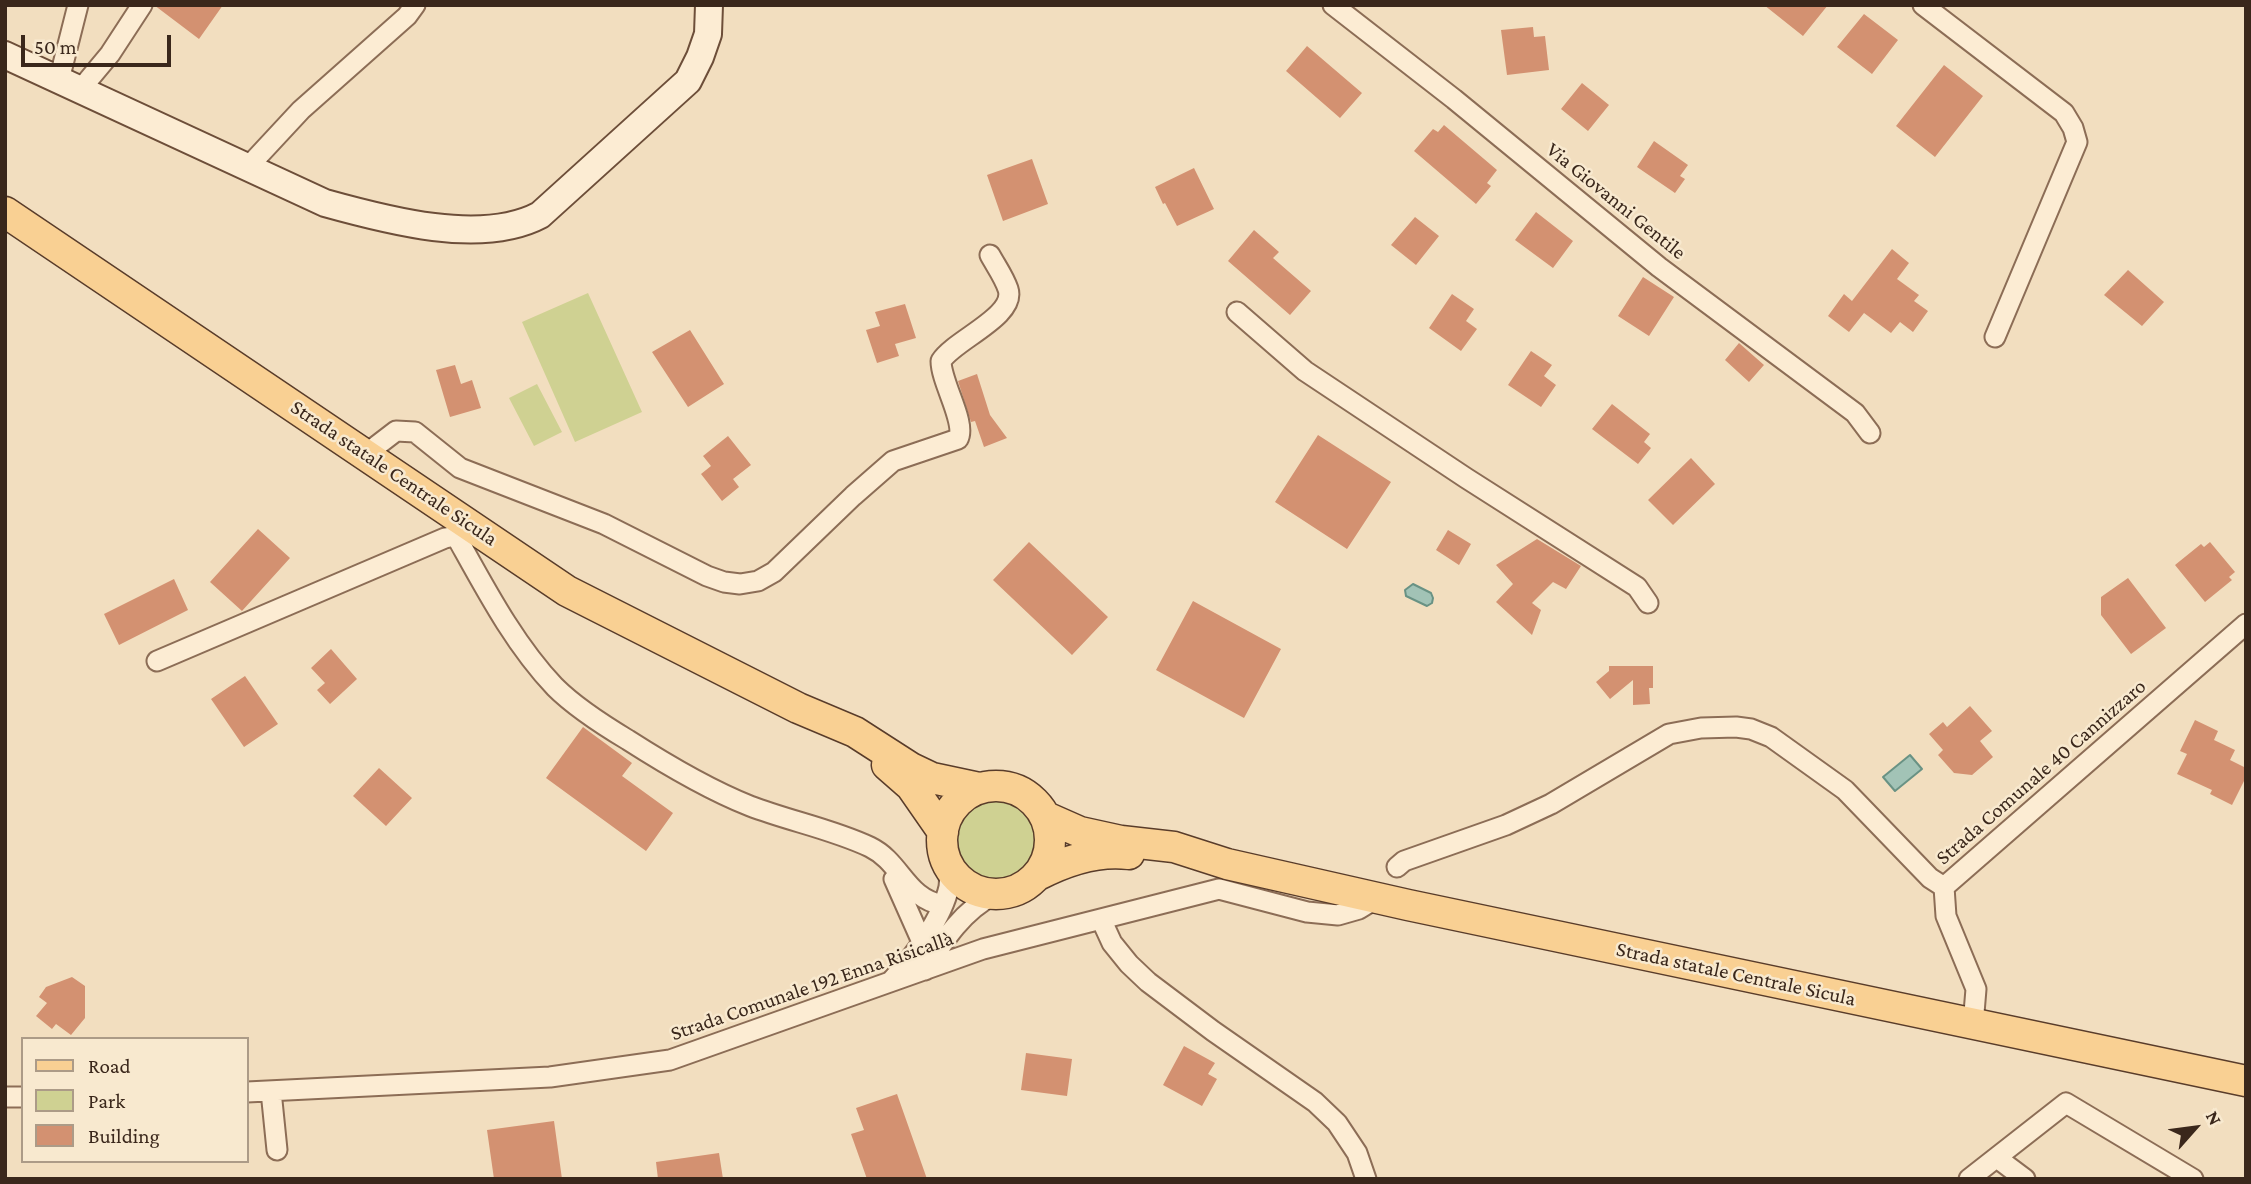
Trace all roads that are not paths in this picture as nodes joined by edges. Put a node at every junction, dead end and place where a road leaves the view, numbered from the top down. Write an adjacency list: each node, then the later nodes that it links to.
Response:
1 (78, 5): 8 (street)
2 (142, 5): 8 (street)
3 (415, 5): 9 (street)
4 (709, 5): 9 (street)
5 (1333, 5): 14 (street, Via Giovanni Gentile)
6 (1923, 5): 13 (street)
7 (5, 55): 8 (street)
8 (69, 85): 9 (street)
9 (248, 167)
10 (5, 212): 15 (main road, Strada statale Centrale Sicula)
11 (990, 255): 15 (street)
12 (1237, 312): 17 (street)
13 (1995, 337)
14 (1870, 433)
15 (366, 454): 16 (main road, Strada statale Centrale Sicula)
16 (460, 528): 19 (street); 20 (main road, Strada statale Centrale Sicula); 24 (street)
17 (1648, 603)
18 (2246, 624): 29 (street, Strada Comunale 40 Cannizzaro)
19 (157, 661)
20 (798, 708): 21 (main road, Strada statale Centrale Sicula); 23 (main road, Strada statale Centrale Sicula)
21 (979, 788): 22 (main road); 23 (main road)
22 (1045, 817): 25 (main road, Strada statale Centrale Sicula); 28 (main road)
23 (943, 832): 26 (main road)
24 (874, 849): 32 (street); 34 (street)
25 (1227, 864): 28 (main road, Strada statale Centrale Sicula); 31 (main road, Strada statale Centrale Sicula)
26 (949, 865): 30 (main road); 32 (street)
27 (1397, 867): 29 (street)
28 (1038, 875): 30 (main road)
29 (1944, 887): 37 (street, Strada Comunale 40 Cannizzaro)
30 (995, 894): 35 (street)
31 (1377, 898): 33 (street, Strada Comunale 192 Enna Risicallà); 37 (main road, Strada statale Centrale Sicula)
32 (943, 905): 34 (street)
33 (1101, 919): 35 (street, Strada Comunale 192 Enna Risicallà); 43 (street)
34 (922, 942): 36 (street)
35 (925, 970): 36 (street, Strada Comunale 192 Enna Risicallà)
36 (889, 983): 39 (street, Strada Comunale 192 Enna Risicallà)
37 (1973, 1025): 38 (main road, Strada statale Centrale Sicula)
38 (2246, 1081)
39 (271, 1091): 40 (street, Strada Comunale 192 Enna Risicallà); 41 (street)
40 (248, 1092)
41 (277, 1150)
42 (1997, 1158): 44 (street); 45 (street); 46 (street)
43 (1366, 1179)
44 (1969, 1179)
45 (2025, 1179)
46 (2193, 1179)

